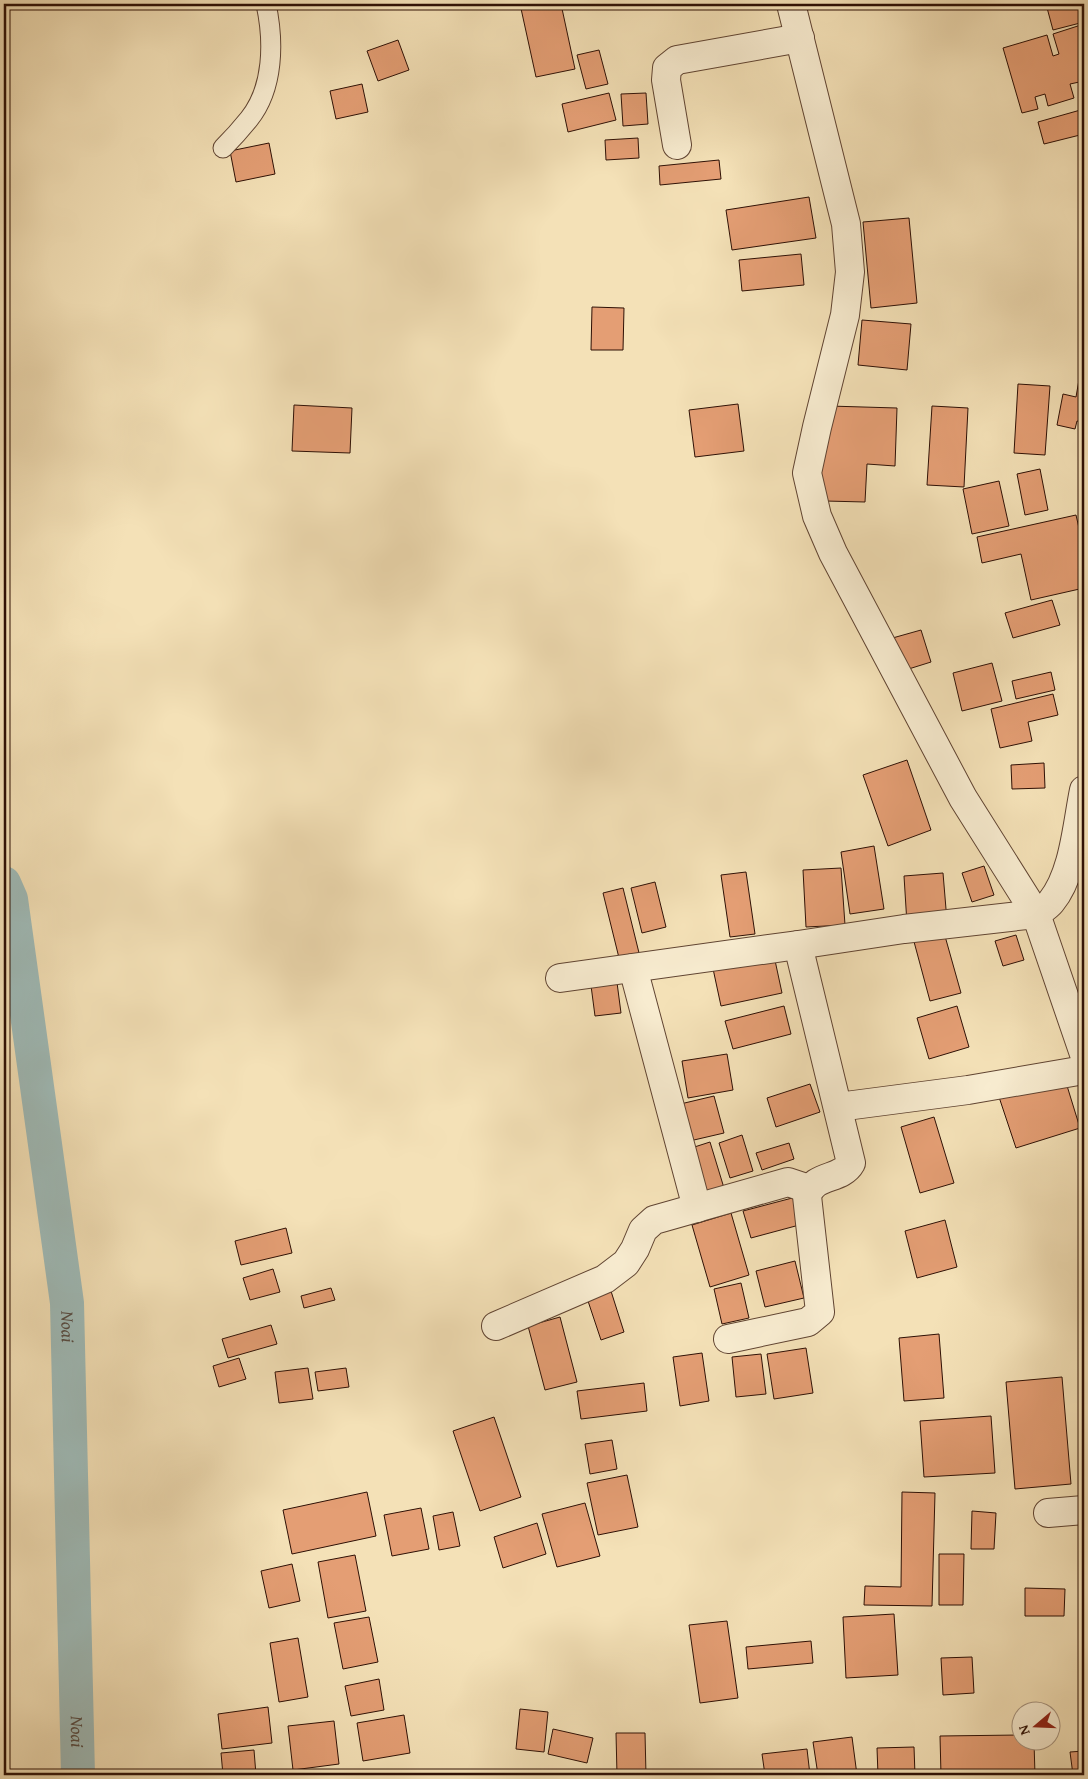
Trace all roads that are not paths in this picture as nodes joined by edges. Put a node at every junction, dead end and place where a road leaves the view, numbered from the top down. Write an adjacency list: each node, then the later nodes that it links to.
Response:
1 (266, 4): 5 (lane)
2 (792, 4): 3 (street)
3 (800, 38): 4 (street); 7 (street)
4 (676, 145)
5 (223, 148)
6 (1084, 790): 7 (street)
7 (1036, 914): 8 (street); 11 (street)
8 (798, 946): 9 (street); 13 (street)
9 (633, 968): 10 (street); 15 (street)
10 (560, 978)
11 (1084, 1054)
12 (1084, 1070): 13 (street)
13 (838, 1108): 14 (street)
14 (809, 1189): 15 (street); 17 (street)
15 (697, 1208): 16 (street)
16 (496, 1326)
17 (728, 1340)
18 (1084, 1510): 19 (street)
19 (1048, 1513)

